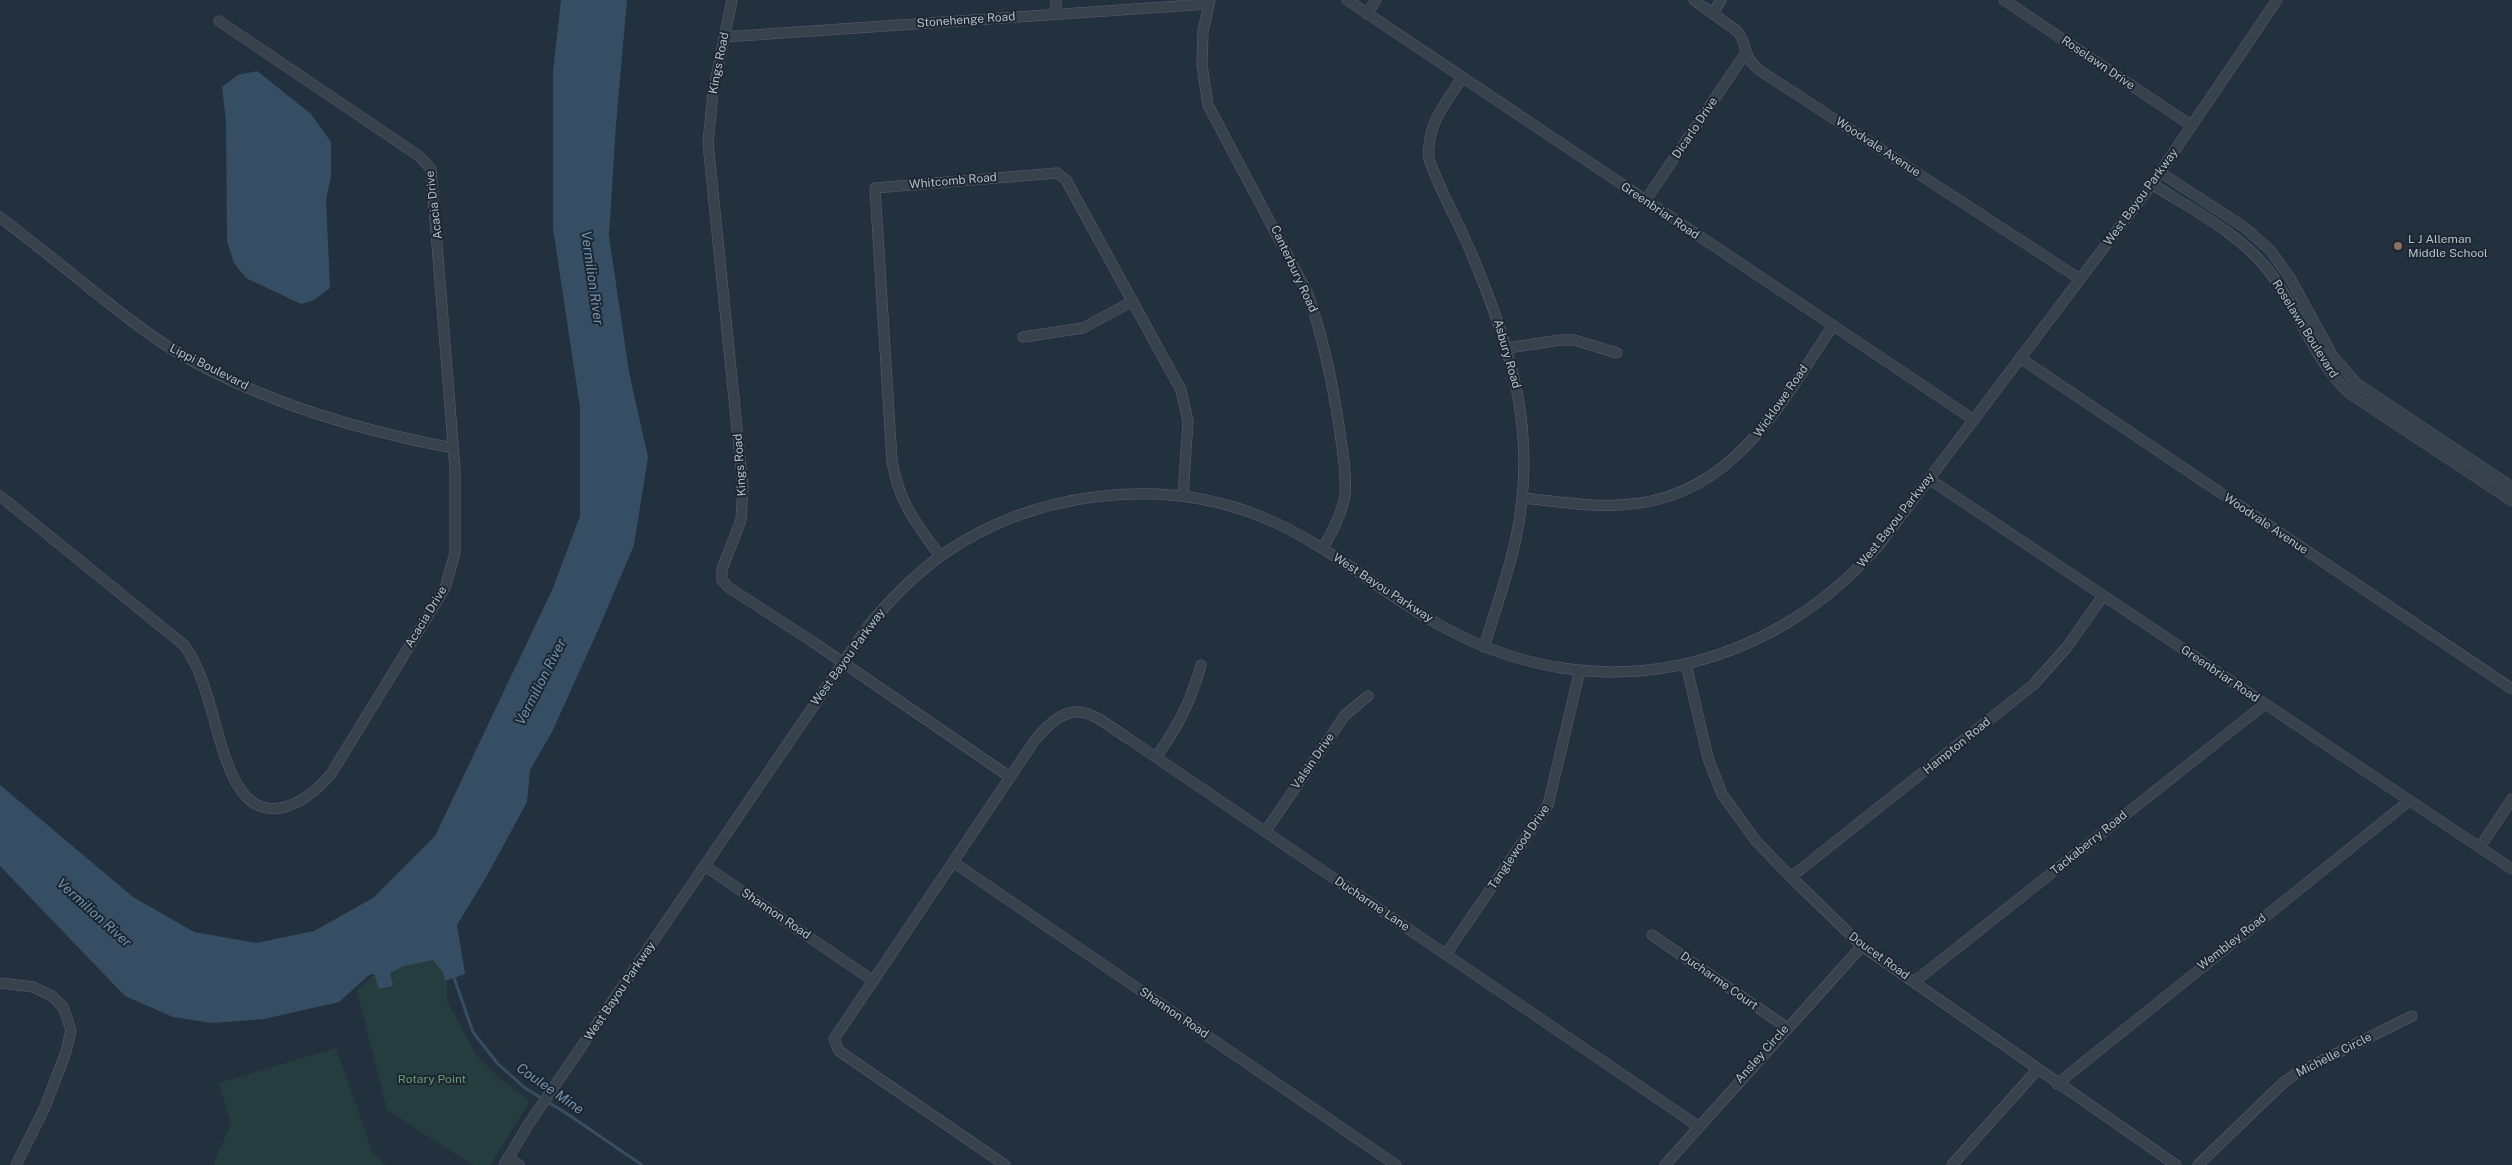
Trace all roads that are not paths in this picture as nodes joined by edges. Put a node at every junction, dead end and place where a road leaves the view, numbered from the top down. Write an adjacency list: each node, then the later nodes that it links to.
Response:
1 (732, 0): 14 (street, Kings Road)
2 (1056, 0): 10 (street)
3 (1347, 0): 12 (street, Greenbriar Road)
4 (1376, 0): 12 (street)
5 (1694, 0): 11 (street, Woodvale Avenue)
6 (1721, 0): 11 (street)
7 (2004, 0): 17 (street, Roselawn Drive)
8 (2277, 0): 17 (street, West Bayou Parkway)
9 (1209, 2): 10 (street, Stonehenge Road); 45 (street, Canterbury Road)
10 (1056, 13): 14 (street, Stonehenge Road)
11 (1712, 13): 15 (street, Woodvale Avenue)
12 (1366, 14): 16 (street, Greenbriar Road)
13 (220, 21): 36 (street, Acacia Drive)
14 (724, 37): 49 (street, Kings Road)
15 (1745, 54): 20 (street, Dicarlo Drive); 24 (street, Woodvale Avenue)
16 (1461, 79): 20 (street, Greenbriar Road); 30 (street, Asbury Road)
17 (2192, 126): 18 (street, West Bayou Parkway)
18 (2160, 173): 19 (street, West Bayou Parkway); 22 (street, Roselawn Boulevard)
19 (2152, 184): 23 (street, Roselawn Boulevard); 24 (street, West Bayou Parkway)
20 (1645, 201): 28 (street, Greenbriar Road)
21 (0, 217): 36 (street, Lippi Boulevard)
22 (2258, 240): 23 (street); 26 (street, Roselawn Boulevard)
23 (2250, 250): 27 (street, Roselawn Boulevard)
24 (2080, 279): 32 (street, West Bayou Parkway)
25 (1133, 301): 29 (street); 42 (street, Whitcomb Road); 46 (street, Whitcomb Road)
26 (2312, 317): 27 (street); 33 (street, Roselawn Boulevard)
27 (2300, 323): 34 (street, Roselawn Boulevard)
28 (1832, 327): 35 (street, Greenbriar Road); 43 (street, Wicklowe Road)
29 (1023, 337)
30 (1508, 348): 31 (street); 43 (street, Asbury Road)
31 (1617, 354)
32 (2020, 358): 35 (street, West Bayou Parkway); 53 (street, Woodvale Avenue)
33 (2369, 392): 34 (street); 37 (street, Roselawn Boulevard)
34 (2362, 402): 38 (street, Roselawn Boulevard)
35 (1974, 420): 39 (street, West Bayou Parkway)
36 (453, 448): 41 (street, Acacia Drive)
37 (2456, 449): 38 (street); 40 (street, Roselawn Boulevard)
38 (2449, 460): 44 (street, Roselawn Boulevard)
39 (1929, 479): 47 (street, Greenbriar Road); 50 (street, West Bayou Parkway)
40 (2512, 487)
41 (0, 496)
42 (1183, 496): 45 (street, West Bayou Parkway); 46 (street, West Bayou Parkway)
43 (1522, 498): 48 (street, Asbury Road)
44 (2512, 501)
45 (1323, 548): 48 (street, West Bayou Parkway)
46 (940, 556): 49 (street, West Bayou Parkway)
47 (2103, 596): 55 (street, Greenbriar Road); 65 (street, Hampton Road)
48 (1484, 647): 52 (street, West Bayou Parkway)
49 (842, 663): 57 (street, Kings Road); 63 (street, West Bayou Parkway)
50 (1686, 664): 52 (street, West Bayou Parkway); 65 (street, Doucet Road)
51 (1201, 665): 56 (street)
52 (1580, 670): 68 (street, Tanglewood Drive)
53 (2512, 689)
54 (1368, 696): 60 (street, Valsin Drive)
55 (2264, 704): 59 (street, Greenbriar Road); 70 (street, Tackaberry Road)
56 (1156, 758): 57 (street, Ducharme Lane); 60 (street, Ducharme Lane)
57 (1010, 776): 62 (street)
58 (2512, 798): 61 (street)
59 (2409, 801): 61 (street, Greenbriar Road); 75 (street, Wembley Road)
60 (1264, 832): 68 (street, Ducharme Lane)
61 (2480, 847): 64 (street, Greenbriar Road)
62 (953, 862): 69 (street); 81 (street, Shannon Road)
63 (705, 866): 69 (street, Shannon Road); 77 (street, West Bayou Parkway)
64 (2512, 869)
65 (1791, 877): 67 (street, Doucet Road)
66 (1652, 935): 73 (street, Ducharme Court)
67 (1862, 946): 70 (street, Doucet Road); 73 (street, Ansley Circle)
68 (1446, 954): 76 (street, Ducharme Lane)
69 (872, 980): 80 (street)
70 (1914, 982): 74 (street, Doucet Road)
71 (0, 983): 78 (street)
72 (2412, 1016): 85 (street, Michelle Circle)
73 (1786, 1027): 76 (street, Ansley Circle)
74 (2036, 1070): 75 (street, Doucet Road); 83 (street)
75 (2056, 1084): 84 (street, Doucet Road)
76 (1698, 1126): 82 (street, Ansley Circle)
77 (506, 1161): 79 (street)
78 (16, 1165)
79 (519, 1165)
80 (1005, 1165)
81 (1396, 1165)
82 (1665, 1165)
83 (1952, 1165)
84 (2176, 1165)
85 (2198, 1165)

